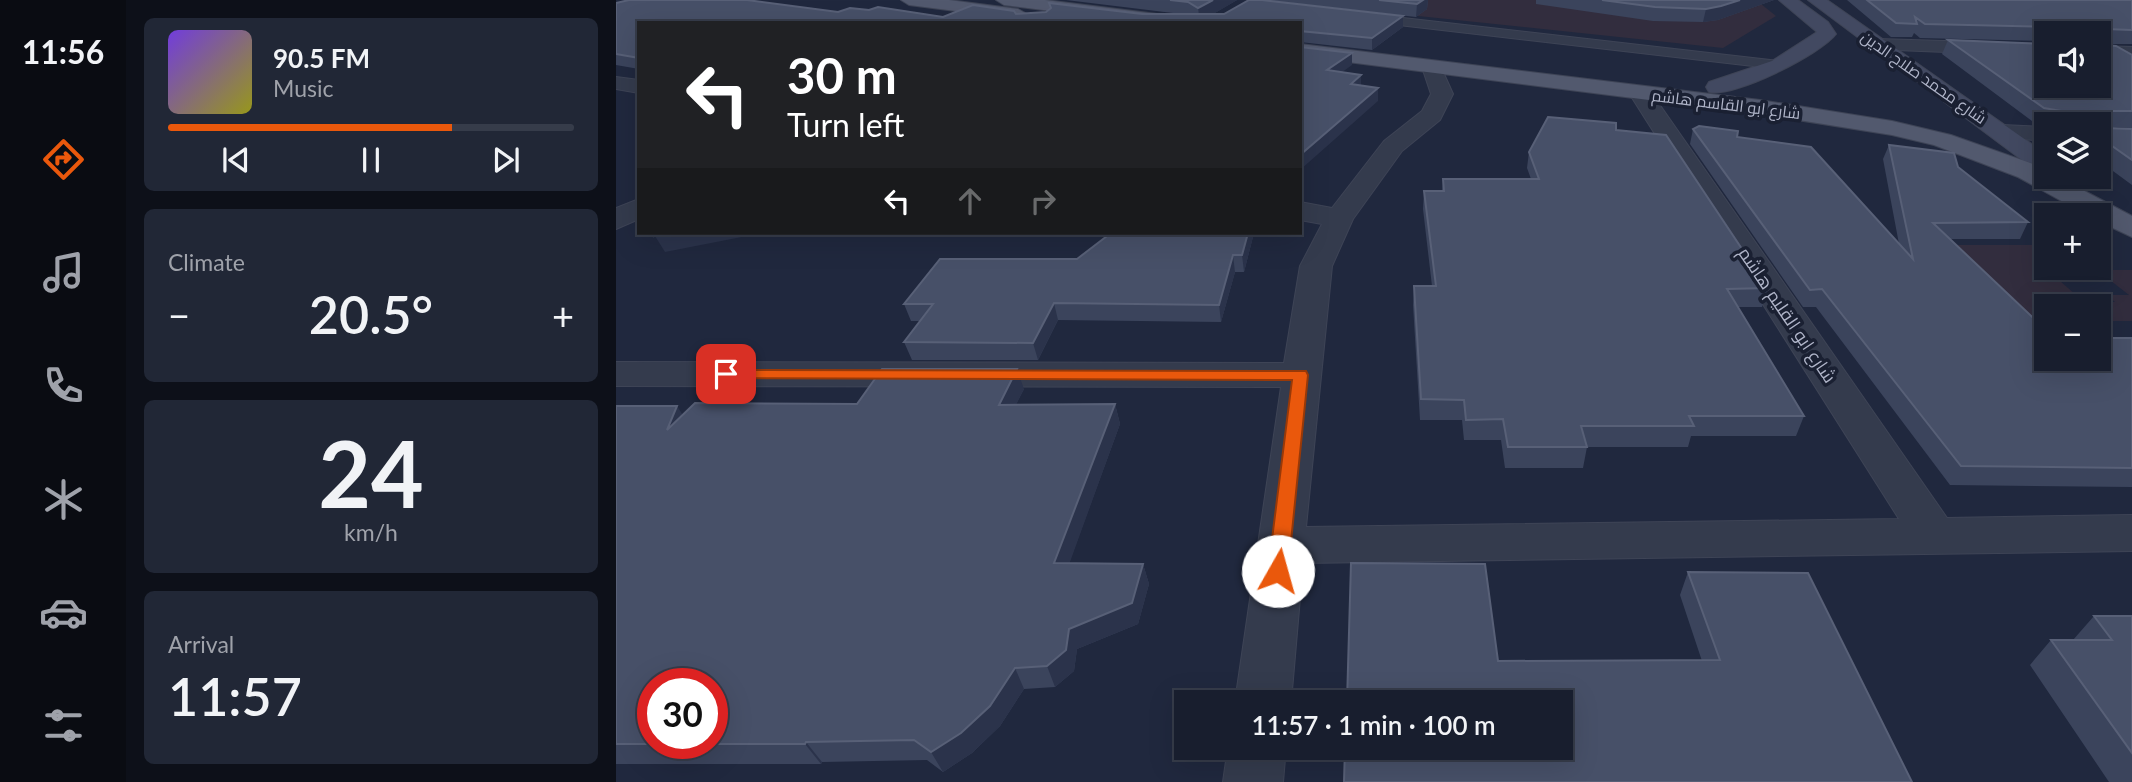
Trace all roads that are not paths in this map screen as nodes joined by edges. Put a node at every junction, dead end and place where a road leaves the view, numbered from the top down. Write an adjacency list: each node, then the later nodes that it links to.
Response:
1 (909, 0): 6 (main road)
2 (1004, 0): 8 (main road)
3 (1787, 0): 15 (main road)
4 (1816, 0): 10 (main road, شارع محمد صلاح الدين)
5 (1357, 16): 15 (lane)
6 (1035, 20): 7 (main road)
7 (1053, 21)
8 (1173, 21)
9 (1302, 36): 19 (main road, شارع ابو القاسم هاشم)
10 (1878, 45): 12 (street); 21 (main road, شارع محمد صلاح الدين)
11 (1302, 50): 16 (main road, شارع ابو القاسم هاشم)
12 (2034, 50)
13 (2111, 52): 14 (street)
14 (2132, 53)
15 (1779, 65): 19 (main road)
16 (1432, 66): 20 (main road, شارع ابو القاسم هاشم); 28 (street)
17 (616, 83): 18 (street)
18 (637, 87)
19 (1717, 87): 23 (main road, شارع ابو القاسم هاشم)
20 (1640, 93): 30 (main road, شارع ابو القاسم هاشم); 34 (street, شارع ابو القليم هاشم)
21 (2003, 132): 22 (street)
22 (2034, 147)
23 (2034, 148)
24 (2108, 189): 25 (main road)
25 (2132, 200)
26 (637, 208): 29 (street)
27 (1302, 211): 28 (street)
28 (1339, 218): 32 (street)
29 (616, 220)
30 (2132, 228)
31 (616, 374): 32 (street)
32 (1300, 375): 35 (street)
33 (2132, 533): 34 (street)
34 (1935, 537): 35 (street)
35 (1281, 545): 36 (street)
36 (1264, 690)
37 (1256, 760): 38 (street)
38 (1253, 782)

